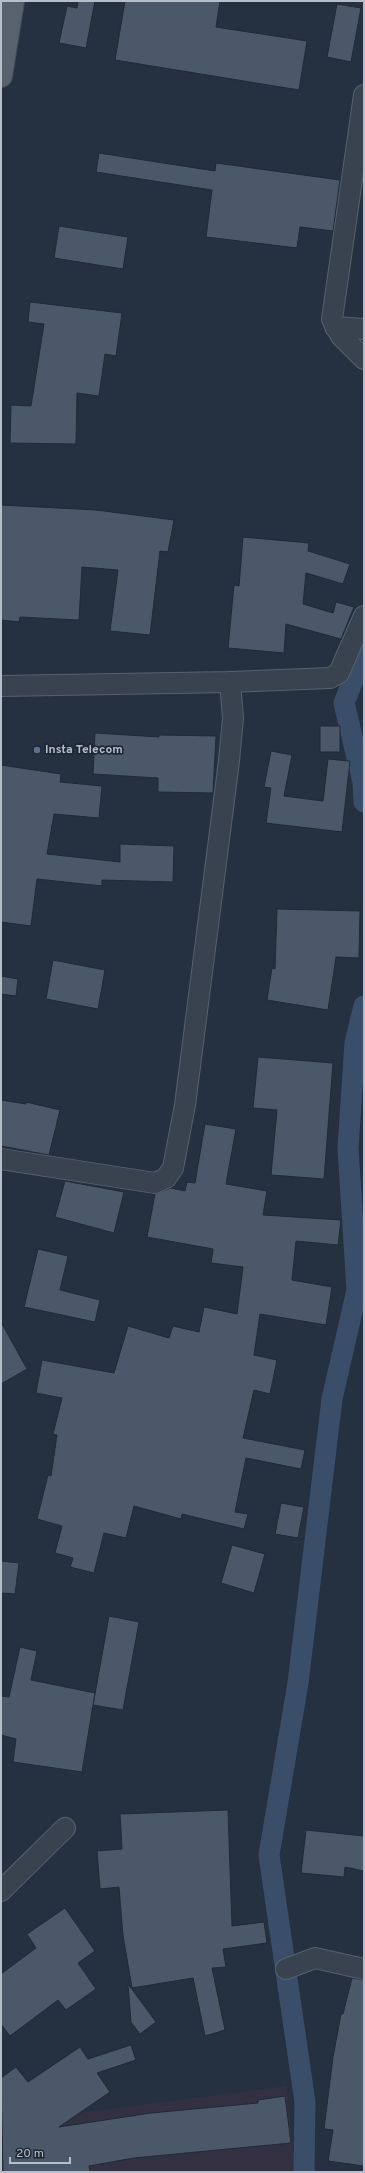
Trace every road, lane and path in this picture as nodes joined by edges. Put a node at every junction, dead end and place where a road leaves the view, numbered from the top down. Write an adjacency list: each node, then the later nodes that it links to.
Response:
1 (13, 1): 2 (main road)
2 (1, 76)
3 (364, 95): 4 (street)
4 (335, 327): 5 (street); 6 (street)
5 (364, 329)
6 (364, 359)
7 (364, 616): 8 (street)
8 (230, 682): 9 (street); 10 (street)
9 (1, 686)
10 (1, 1159)
11 (65, 1828): 12 (street)
12 (1, 1891)
13 (364, 1968): 14 (street)
14 (286, 1969)

